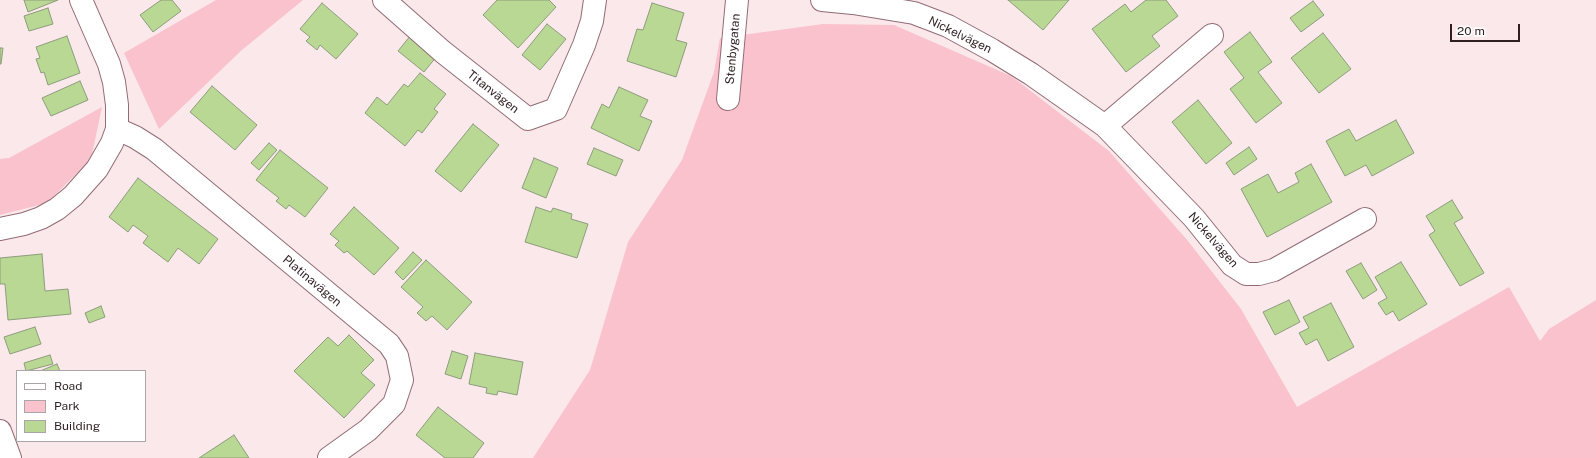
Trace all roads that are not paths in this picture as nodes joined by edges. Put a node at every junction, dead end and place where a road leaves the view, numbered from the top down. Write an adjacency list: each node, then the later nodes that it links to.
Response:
1 (81, 0): 10 (street)
2 (384, 0): 3 (street, Titanvägen)
3 (596, 0)
4 (737, 0): 8 (street, Stenbygatan)
5 (822, 0): 6 (street, Nickelvägen)
6 (920, 6): 9 (street, Nickelvägen)
7 (1212, 35): 9 (street)
8 (728, 98)
9 (1105, 126): 11 (street, Nickelvägen)
10 (117, 129): 12 (street); 15 (street, Platinavägen)
11 (1365, 219)
12 (0, 229)
13 (0, 431): 14 (street)
14 (10, 458)
15 (329, 458)

